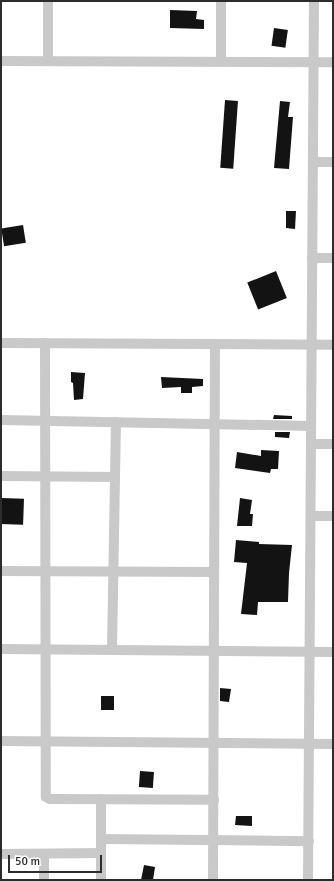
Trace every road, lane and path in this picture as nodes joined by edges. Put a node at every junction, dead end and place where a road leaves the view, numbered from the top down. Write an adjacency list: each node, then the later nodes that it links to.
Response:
1 (48, 1): 5 (street)
2 (220, 1): 6 (street)
3 (314, 1): 7 (street)
4 (1, 61): 5 (street)
5 (48, 61): 6 (street)
6 (221, 62): 7 (street)
7 (314, 62): 8 (street); 9 (street)
8 (333, 62)
9 (313, 162): 10 (street); 11 (street)
10 (333, 162)
11 (312, 258): 12 (street); 16 (street)
12 (333, 258)
13 (1, 343): 14 (street)
14 (45, 343): 15 (street); 19 (street)
15 (215, 344): 16 (street); 21 (street)
16 (312, 345): 17 (street); 22 (street)
17 (333, 345)
18 (1, 420): 19 (street)
19 (46, 421): 20 (street); 26 (street)
20 (116, 422): 21 (street); 27 (street)
21 (215, 424): 22 (street); 33 (street)
22 (311, 426): 23 (street)
23 (312, 444): 24 (street); 28 (street)
24 (333, 444)
25 (1, 476): 26 (street)
26 (47, 476): 27 (street); 31 (street)
27 (115, 477): 32 (street)
28 (311, 516): 29 (street); 38 (street)
29 (333, 516)
30 (1, 571): 31 (street)
31 (46, 571): 32 (street); 35 (street)
32 (113, 572): 33 (street); 36 (street)
33 (214, 572): 37 (street)
34 (1, 649): 35 (street)
35 (46, 650): 36 (street); 41 (street)
36 (112, 650): 37 (street)
37 (214, 651): 38 (street); 42 (street)
38 (310, 652): 39 (street); 43 (street)
39 (333, 652)
40 (1, 741): 41 (street)
41 (45, 741): 42 (street); 45 (street)
42 (214, 743): 43 (street); 46 (street)
43 (309, 744): 44 (street); 49 (street)
44 (333, 744)
45 (101, 799): 46 (street); 47 (street)
46 (214, 800): 48 (street)
47 (101, 839): 48 (street); 50 (street)
48 (213, 840): 49 (street); 55 (street)
49 (309, 841): 56 (street)
50 (101, 853): 52 (street); 54 (street)
51 (1, 854): 52 (street)
52 (44, 854): 53 (street)
53 (44, 880)
54 (101, 880)
55 (213, 880)
56 (308, 880)

